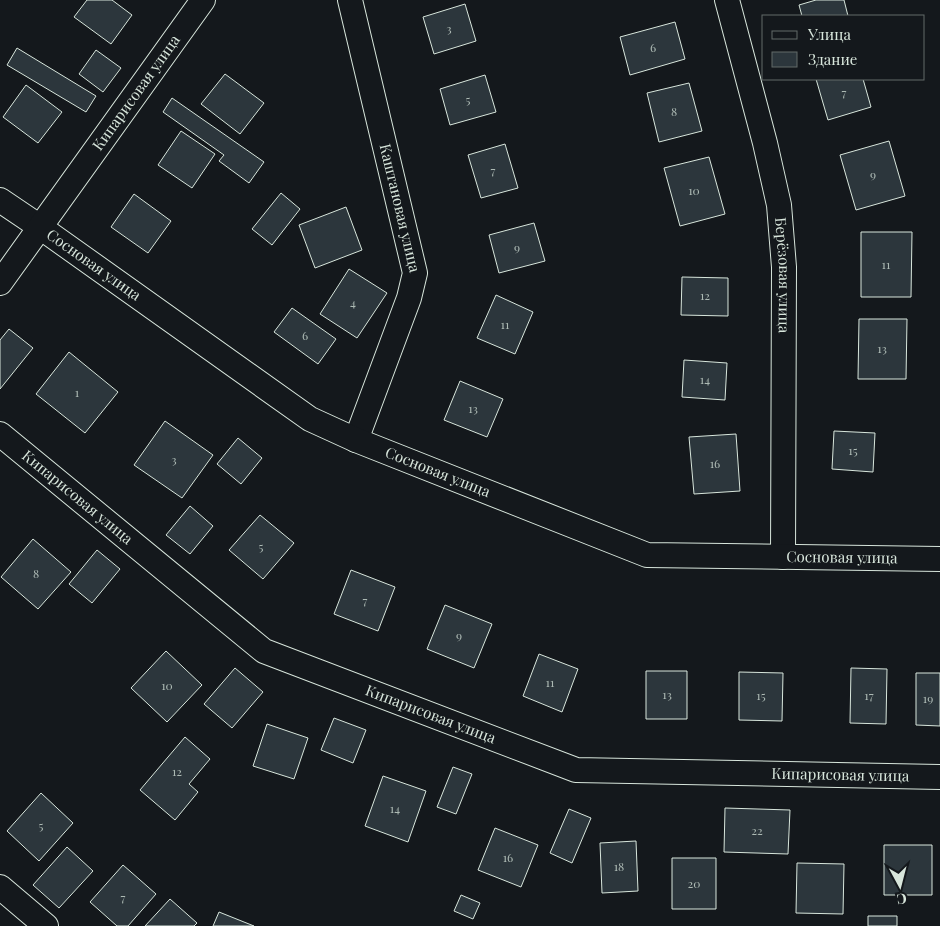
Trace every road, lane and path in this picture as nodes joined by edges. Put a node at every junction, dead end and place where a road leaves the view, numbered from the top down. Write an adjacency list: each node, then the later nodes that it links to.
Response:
1 (203, 0): 5 (street, Кипарисовая улица)
2 (350, 0): 8 (street, Каштановая улица)
3 (727, 0): 9 (street, Берёзовая улица)
4 (0, 200): 5 (street, Сосновая улица)
5 (40, 226): 6 (street, Кипарисовая улица); 8 (street, Сосновая улица)
6 (0, 284)
7 (0, 434): 11 (street, Кипарисовая улица)
8 (356, 440): 9 (street, Сосновая улица)
9 (783, 557): 10 (street, Сосновая улица)
10 (940, 559)
11 (940, 777)
12 (0, 887): 13 (street)
13 (46, 926)

